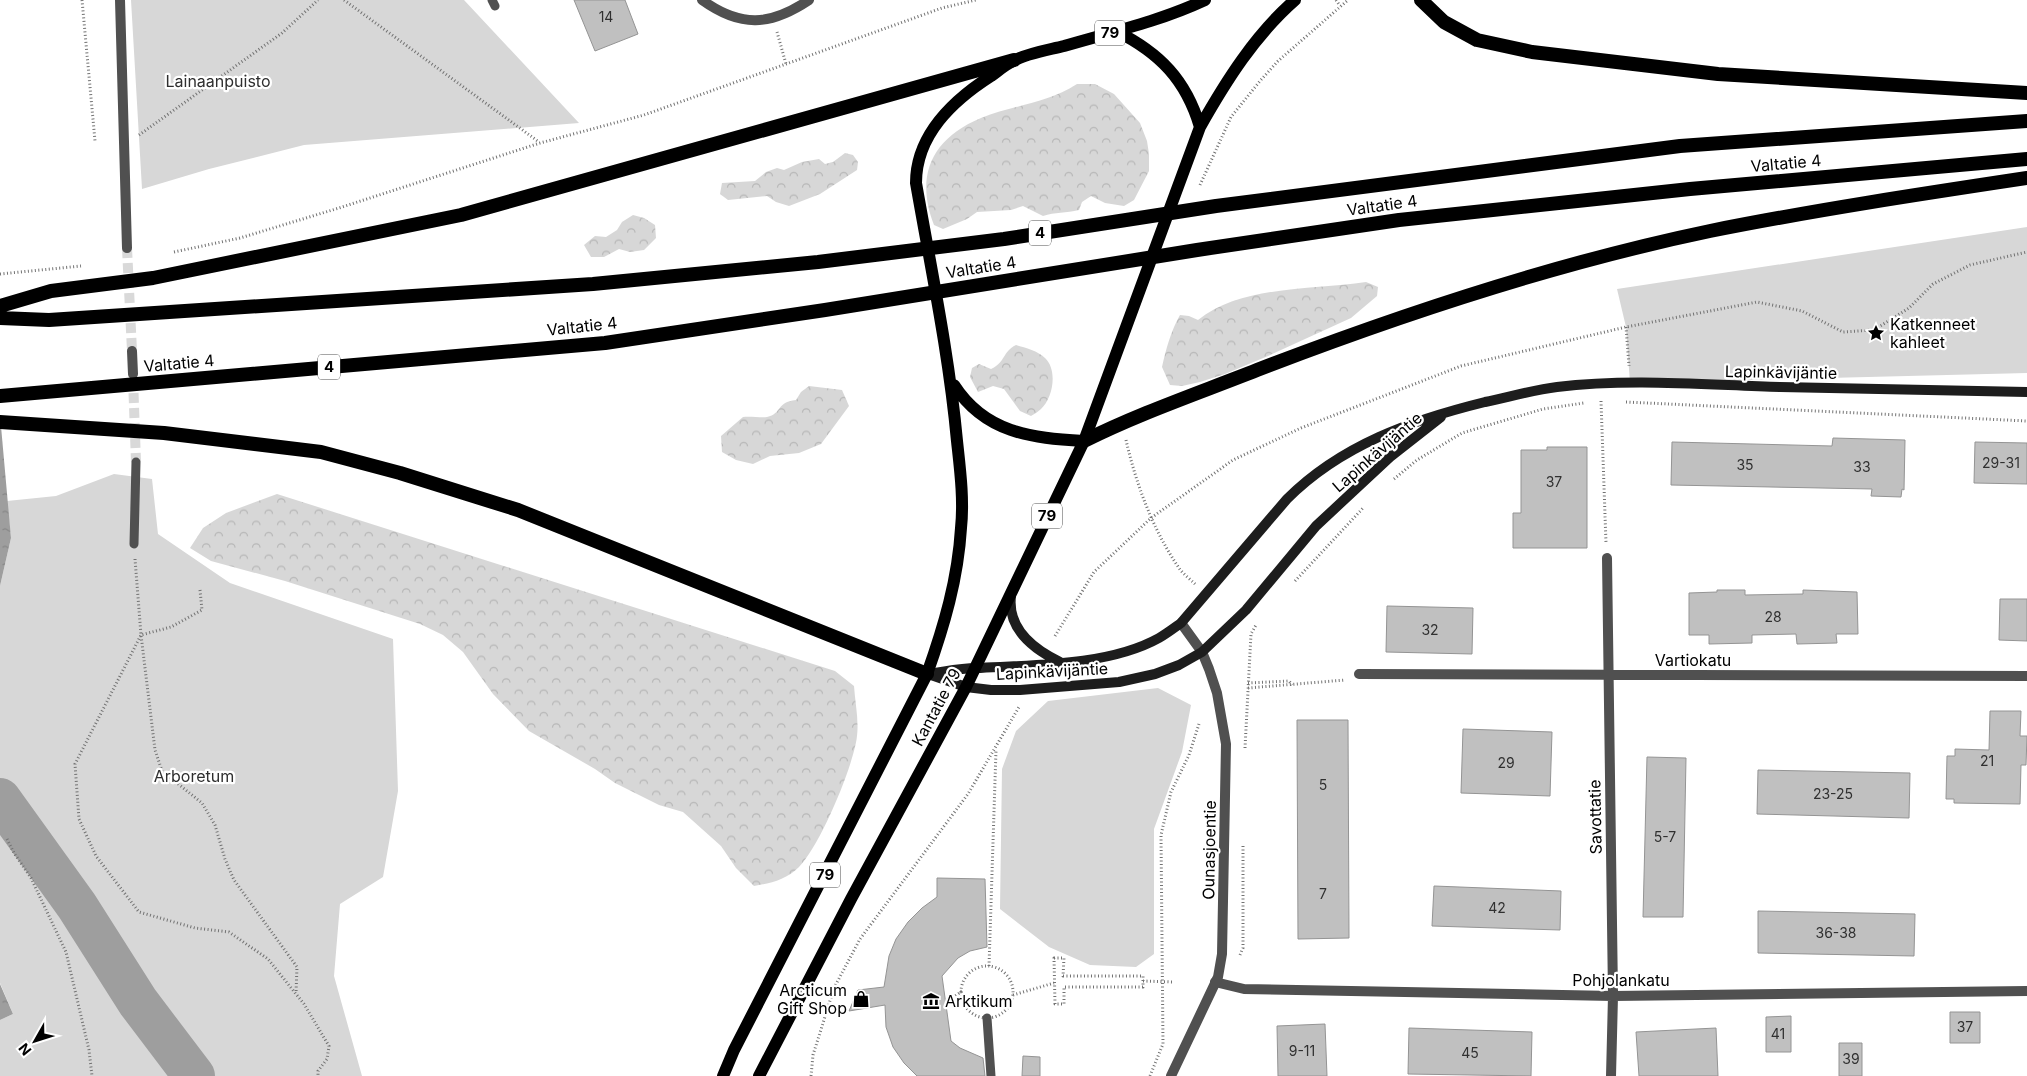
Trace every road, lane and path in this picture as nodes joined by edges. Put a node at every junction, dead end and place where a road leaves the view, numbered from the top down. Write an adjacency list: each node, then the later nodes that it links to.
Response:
1 (82, 0): 21 (path)
2 (120, 0): 23 (street)
3 (318, 0): 23 (path)
4 (344, 0): 22 (path)
5 (702, 0): 14 (street)
6 (809, 0): 14 (street)
7 (976, 0): 17 (path)
8 (1205, 0): 15 (main road, 79)
9 (1295, 0): 20 (main road, 79)
10 (1336, 0): 13 (path)
11 (1348, 0): 13 (path)
12 (1421, 0): 18 (highway)
13 (1340, 6): 25 (path)
14 (772, 18): 17 (path)
15 (1116, 31): 16 (main road, 79); 20 (main road)
16 (1014, 60): 32 (highway); 36 (main road, Kantatie 79 / 79)
17 (786, 64): 22 (path)
18 (2027, 93)
19 (2027, 122): 33 (highway, Valtatie 4 / 4)
20 (1200, 127): 43 (main road, Kantatie 79 / 79)
21 (95, 141)
22 (540, 143): 29 (path)
23 (124, 146): 27 (street)
24 (2027, 159): 38 (highway, Valtatie 4 / 4)
25 (1208, 166)
26 (2027, 178): 43 (highway)
27 (127, 248)
28 (2027, 252): 47 (path)
29 (166, 254)
30 (83, 266): 31 (path)
31 (0, 274)
32 (0, 306)
33 (0, 318)
34 (132, 351): 35 (street)
35 (133, 374)
36 (952, 383): 43 (main road); 62 (main road, Kantatie 79 / 79)
37 (2027, 392): 40 (main road, Lapinkävijäntie)
38 (0, 396)
39 (1621, 402): 41 (path)
40 (1448, 411): 55 (main road, Lapinkävijäntie); 59 (main road, Lapinkävijäntie)
41 (2027, 421)
42 (0, 422): 62 (highway)
43 (1084, 441): 52 (main road, Kantatie 79 / 79)
44 (136, 462): 48 (lane)
45 (1389, 483): 49 (path)
46 (1369, 502): 51 (path)
47 (1151, 518): 50 (path); 58 (path)
48 (134, 544): 57 (path)
49 (1607, 558): 64 (street, Savottatie)
50 (1179, 569)
51 (1292, 584)
52 (1012, 589): 60 (main road); 61 (main road, Kantatie 79 / 79)
53 (200, 590): 57 (path)
54 (1260, 618): 56 (path)
55 (1181, 623): 59 (street, Ounasjoentie); 60 (main road, Lapinkävijäntie)
56 (1251, 634)
57 (141, 635): 80 (path); 80 (path)
58 (1055, 636)
59 (1202, 652): 67 (main road, Lapinkävijäntie); 76 (street, Ounasjoentie)
60 (1060, 662): 61 (main road, Lapinkävijäntie)
61 (975, 668): 62 (main road, Lapinkävijäntie); 67 (main road, Kantatie 79 / 79)
62 (927, 674): 67 (main road, Lapinkävijäntie); 87 (main road, Kantatie 79 / 79)
63 (1359, 674): 64 (street, Vartiokatu); 66 (path)
64 (1608, 675): 65 (street, Vartiokatu); 82 (street, Savottatie)
65 (2027, 676)
66 (1248, 686)
67 (966, 687): 88 (main road, Kantatie 79 / 79)
68 (1023, 700): 70 (path)
69 (1199, 724): 74 (path)
70 (996, 747): 72 (path); 89 (path)
71 (7, 839): 85 (path)
72 (989, 966): 79 (path); 81 (path)
73 (1143, 981): 74 (path); 77 (path); 77 (path)
74 (1162, 981): 75 (path); 91 (path)
75 (1174, 982)
76 (1215, 982): 82 (street, Pohjolankatu); 92 (street, Ounasjoentie)
77 (1054, 983): 81 (path)
78 (2027, 991): 82 (street, Pohjolankatu)
79 (962, 992): 83 (path); 84 (path)
80 (296, 993): 86 (path)
81 (1013, 995): 84 (path)
82 (1613, 996): 93 (street, Savottatie)
83 (947, 1002)
84 (987, 1018): 90 (lane)
85 (92, 1076)
86 (318, 1076)
87 (723, 1076)
88 (759, 1076)
89 (811, 1076)
90 (991, 1076)
91 (1150, 1076)
92 (1171, 1076)
93 (1611, 1076)

